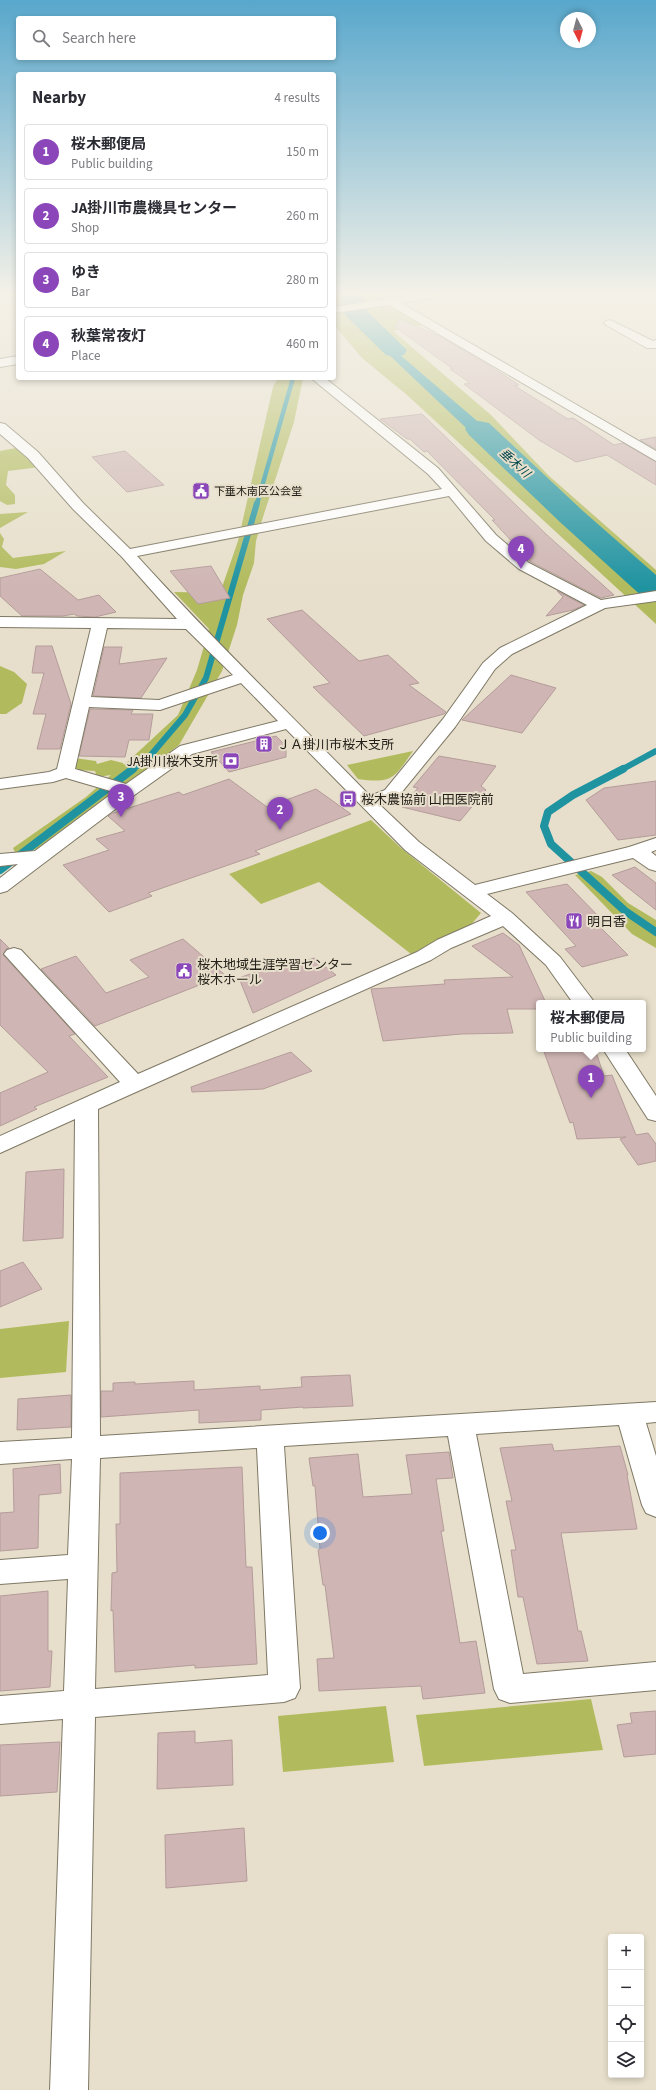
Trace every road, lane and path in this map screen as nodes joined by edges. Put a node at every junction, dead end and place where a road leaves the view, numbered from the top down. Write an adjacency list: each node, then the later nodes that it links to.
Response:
1 (335, 393): 5 (street)
2 (546, 393): 4 (street)
3 (0, 427): 6 (street)
4 (656, 457)
5 (452, 491): 6 (street); 8 (street)
6 (127, 554): 10 (street)
7 (656, 596): 8 (street)
8 (599, 605): 18 (street)
9 (0, 622): 11 (street)
10 (190, 624): 11 (street); 12 (street)
11 (100, 625): 13 (street)
12 (244, 677): 13 (street); 14 (street)
13 (83, 702): 15 (street)
14 (290, 723): 17 (street); 18 (street)
15 (65, 772): 16 (street); 17 (street)
16 (0, 784)
17 (126, 790): 21 (street)
18 (368, 803): 25 (street)
19 (656, 844): 20 (street)
20 (636, 851): 23 (street); 25 (street)
21 (38, 857): 22 (street); 24 (street)
22 (0, 860)
23 (656, 865)
24 (0, 886)
25 (472, 891): 26 (street)
26 (505, 917): 28 (street); 30 (street)
27 (14, 954): 30 (street)
28 (582, 1000)
29 (616, 1052): 32 (street)
30 (135, 1084): 31 (street)
31 (87, 1105): 33 (street); 37 (street)
32 (656, 1114)
33 (0, 1145)
34 (643, 1413): 35 (street); 39 (street)
35 (460, 1424): 36 (street); 42 (street)
36 (270, 1436): 37 (street); 43 (street)
37 (86, 1447): 38 (street); 40 (street)
38 (0, 1452)
39 (656, 1505)
40 (82, 1566): 41 (street); 43 (street)
41 (0, 1572)
42 (656, 1676)
43 (79, 1704): 44 (street); 45 (street)
44 (0, 1710)
45 (69, 2090)

